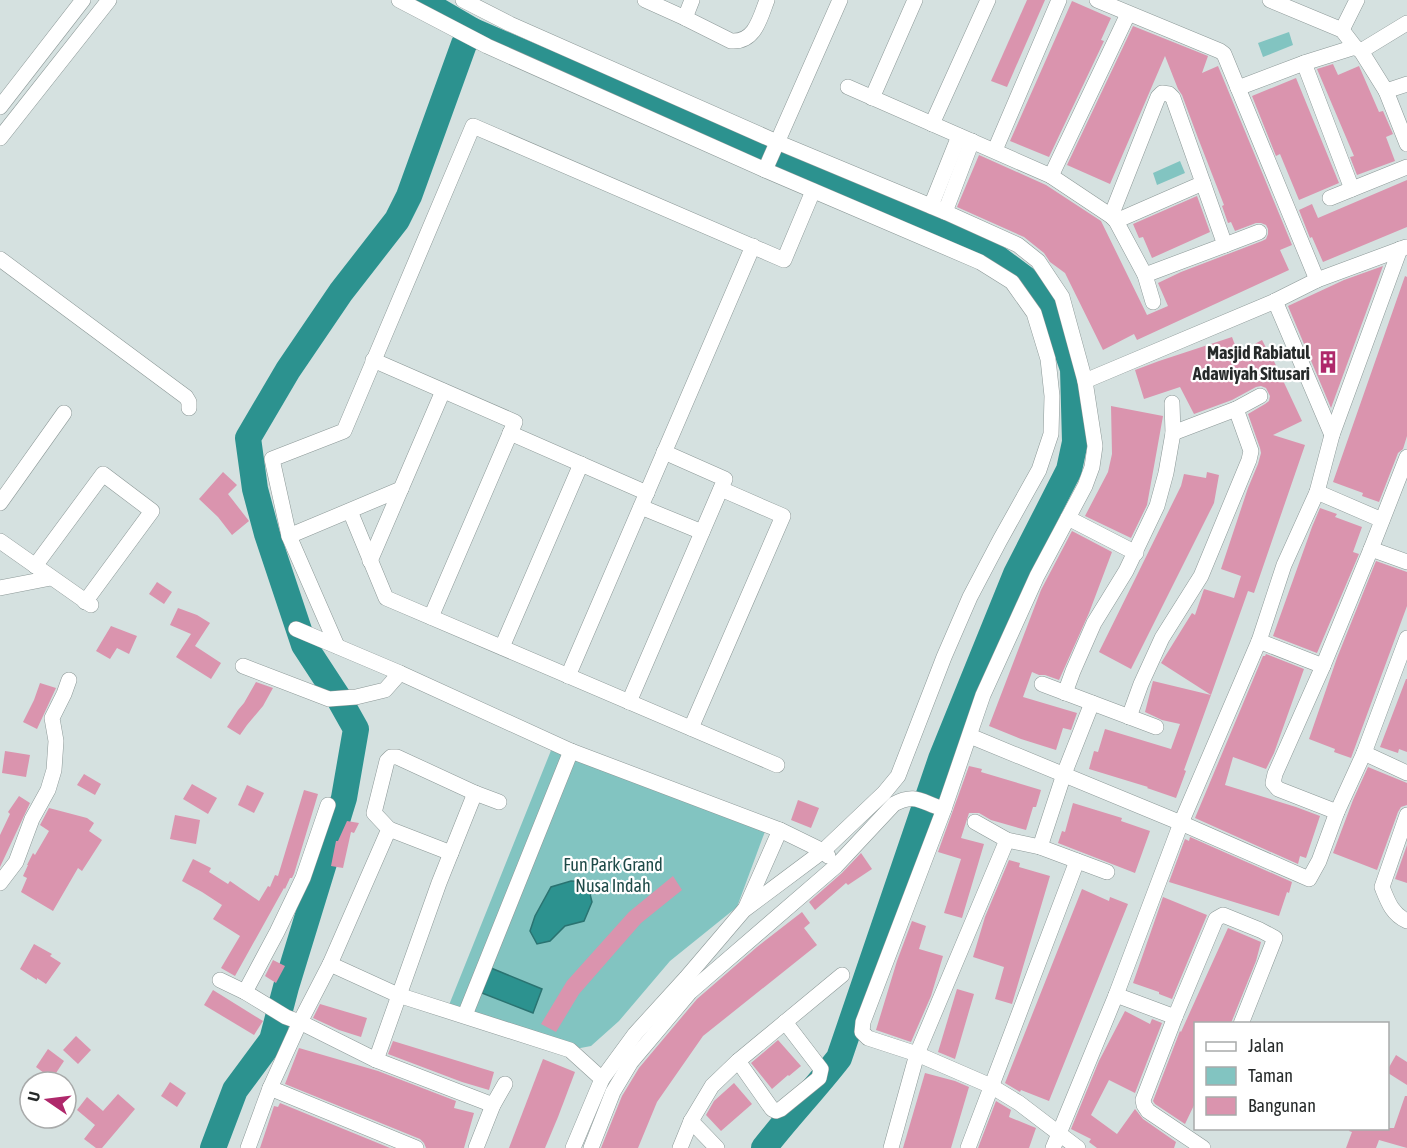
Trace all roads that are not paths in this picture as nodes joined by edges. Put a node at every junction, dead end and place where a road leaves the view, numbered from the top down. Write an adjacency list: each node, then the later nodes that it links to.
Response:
1 (83, 0): 20 (street)
2 (109, 0): 22 (street)
3 (399, 0): 35 (street)
4 (645, 0): 16 (street)
5 (692, 0): 16 (street)
6 (767, 0): 16 (street)
7 (840, 0): 32 (street)
8 (915, 0): 27 (street)
9 (988, 0): 29 (street)
10 (1059, 0): 34 (street)
11 (1097, 0): 15 (street)
12 (1357, 0): 18 (street)
13 (1276, 1): 18 (street)
14 (472, 2): 32 (street)
15 (1128, 14): 25 (street); 37 (street)
16 (685, 18)
17 (1407, 23): 19 (street)
18 (1342, 30): 19 (street)
19 (1358, 49): 21 (street); 26 (street)
20 (40, 56): 22 (street); 28 (street)
21 (1304, 63): 25 (street); 39 (street)
22 (56, 67): 30 (street)
23 (1407, 84): 26 (street)
24 (848, 87): 27 (street)
25 (1238, 88): 50 (street)
26 (1386, 92): 33 (street)
27 (872, 98): 29 (street)
28 (0, 107)
29 (932, 124): 31 (street)
30 (0, 138)
31 (966, 139): 34 (street); 42 (street)
32 (776, 144): 35 (street); 42 (street)
33 (1407, 144)
34 (996, 150): 37 (street)
35 (766, 167): 40 (street)
36 (1407, 167): 39 (street)
37 (1051, 176): 43 (street)
38 (1203, 183): 43 (street); 43 (street); 45 (street)
39 (1352, 189): 41 (street)
40 (813, 191): 46 (street); 111 (street)
41 (1330, 198)
42 (938, 209): 54 (street)
43 (1114, 218): 49 (street)
44 (1259, 232): 45 (street)
45 (1225, 245): 49 (street)
46 (753, 246): 53 (street); 64 (street)
47 (1403, 248): 50 (street); 63 (street)
48 (0, 259): 58 (street)
49 (1145, 275): 52 (street)
50 (1317, 280): 51 (street)
51 (1275, 301): 54 (street); 63 (street)
52 (1154, 302)
53 (374, 360): 55 (street); 77 (street)
54 (1085, 381): 74 (street)
55 (443, 391): 61 (street); 68 (street)
56 (1260, 396): 59 (street)
57 (1172, 403): 62 (street)
58 (189, 408)
59 (1236, 409): 62 (street); 101 (street)
60 (64, 413): 72 (street)
61 (510, 433): 66 (street); 86 (street)
62 (1173, 433): 80 (street)
63 (1332, 435): 70 (street)
64 (664, 452): 69 (street); 71 (street)
65 (1407, 457): 67 (street)
66 (581, 465): 71 (street); 91 (street)
67 (1402, 485): 75 (street)
68 (401, 489): 73 (street); 81 (street)
69 (721, 489): 76 (street); 103 (street)
70 (1317, 492): 75 (street); 89 (street)
71 (644, 500): 76 (street); 95 (street)
72 (0, 503)
73 (350, 510): 77 (street); 81 (street)
74 (1068, 518): 80 (street); 104 (street)
75 (1382, 520): 79 (street)
76 (702, 532): 99 (street)
77 (289, 536): 90 (street)
78 (0, 541): 83 (street)
79 (1371, 549): 82 (street); 93 (street)
80 (1136, 553): 98 (street)
81 (370, 561): 86 (street)
82 (1407, 562)
83 (34, 566): 84 (street); 84 (street)
84 (51, 578): 85 (street)
85 (0, 588)
86 (431, 617): 91 (street)
87 (303, 632): 90 (street)
88 (1407, 638): 106 (street)
89 (1259, 641): 93 (street); 118 (street)
90 (337, 646): 94 (street)
91 (502, 647): 95 (street)
92 (243, 666): 94 (street)
93 (1323, 666): 115 (street)
94 (400, 673): 105 (street)
95 (568, 676): 99 (street)
96 (69, 680): 128 (street)
97 (1042, 684): 98 (street)
98 (1065, 693): 100 (street)
99 (628, 702): 103 (street)
100 (1092, 703): 101 (street); 109 (street)
101 (1129, 717): 102 (street)
102 (1156, 727)
103 (691, 728): 107 (street)
104 (970, 736): 109 (street); 114 (street)
105 (571, 751): 120 (street); 137 (street)
106 (1364, 753): 108 (street); 115 (street)
107 (777, 765)
108 (1407, 773)
109 (1064, 774): 118 (street); 122 (street)
110 (475, 793): 112 (street); 119 (street); 124 (street)
111 (889, 799): 114 (street); 123 (street); 126 (street)
112 (499, 802)
113 (328, 805): 134 (street)
114 (941, 808): 142 (street)
115 (1337, 812): 118 (street)
116 (1407, 815): 130 (street)
117 (975, 822): 121 (street)
118 (1181, 823): 136 (street)
119 (389, 829): 124 (street); 131 (street)
120 (780, 830): 123 (street); 129 (street)
121 (1007, 840): 122 (street); 142 (street)
122 (1040, 847): 125 (street)
123 (823, 851): 126 (street); 129 (street)
124 (451, 854): 135 (street)
125 (1077, 861): 127 (street); 147 (street)
126 (836, 866): 157 (street)
127 (1107, 872)
128 (0, 883)
129 (744, 910): 145 (street)
130 (1407, 921)
131 (330, 964): 135 (street); 138 (street)
132 (843, 975): 140 (street)
133 (220, 980): 134 (street)
134 (245, 992): 138 (street)
135 (398, 995): 137 (street); 143 (street)
136 (1116, 995): 139 (street); 151 (street)
137 (465, 1015): 145 (street)
138 (286, 1016): 143 (street); 148 (street)
139 (1175, 1017): 141 (street); 152 (street)
140 (785, 1022): 144 (street); 144 (street)
141 (1241, 1022)
142 (917, 1054): 147 (street); 160 (street)
143 (376, 1059): 149 (street)
144 (738, 1061): 150 (street)
145 (602, 1078): 156 (street)
146 (505, 1084): 149 (street)
147 (991, 1086): 151 (street); 161 (street)
148 (270, 1088): 153 (street); 154 (street)
149 (493, 1105): 155 (street)
150 (691, 1121): 158 (street); 159 (street)
151 (1059, 1132): 162 (street); 163 (street)
152 (1199, 1140)
153 (248, 1148)
154 (416, 1148)
155 (476, 1148)
156 (573, 1148)
157 (591, 1148)
158 (680, 1148)
159 (717, 1148)
160 (891, 1148)
161 (968, 1148)
162 (1053, 1148)
163 (1078, 1148)

